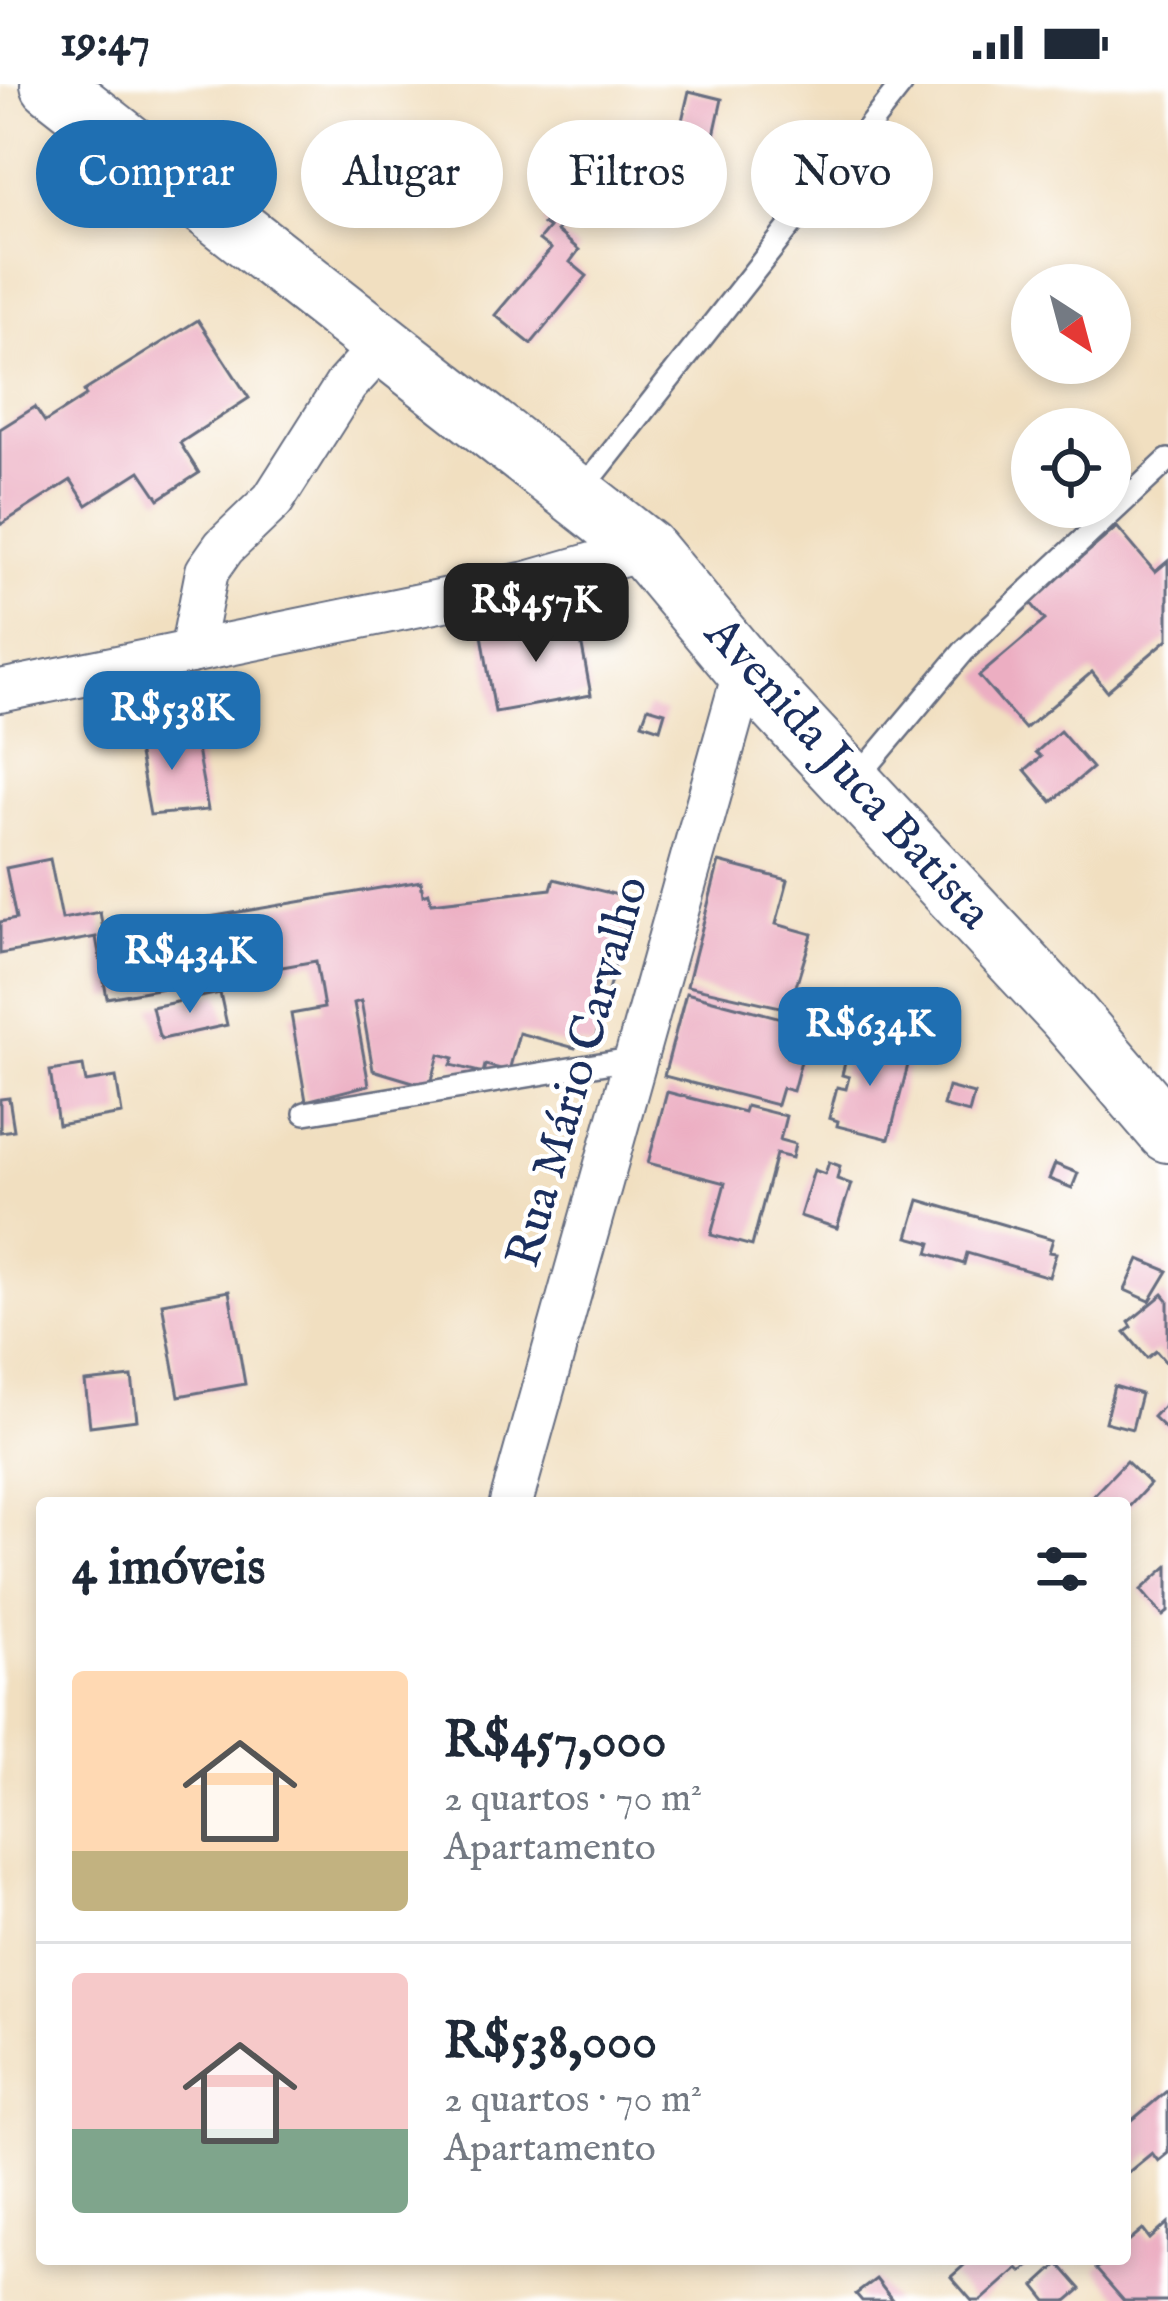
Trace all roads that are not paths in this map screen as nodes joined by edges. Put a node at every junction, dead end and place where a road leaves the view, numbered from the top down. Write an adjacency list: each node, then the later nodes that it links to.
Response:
1 (52, 84): 3 (main road, Avenida Juca Batista)
2 (902, 84): 5 (lane)
3 (383, 344): 5 (main road, Avenida Juca Batista); 7 (street)
4 (1168, 460): 10 (lane)
5 (578, 496): 6 (main road, Avenida Juca Batista)
6 (645, 549): 7 (street); 8 (main road, Avenida Juca Batista)
7 (191, 652): 9 (street)
8 (746, 668): 10 (main road, Avenida Juca Batista); 11 (street, Rua Mário Carvalho)
9 (0, 692)
10 (853, 784): 13 (main road, Avenida Juca Batista)
11 (636, 1058): 12 (lane); 14 (street, Rua Mário Carvalho)
12 (304, 1113)
13 (1168, 1132)
14 (513, 1497)

